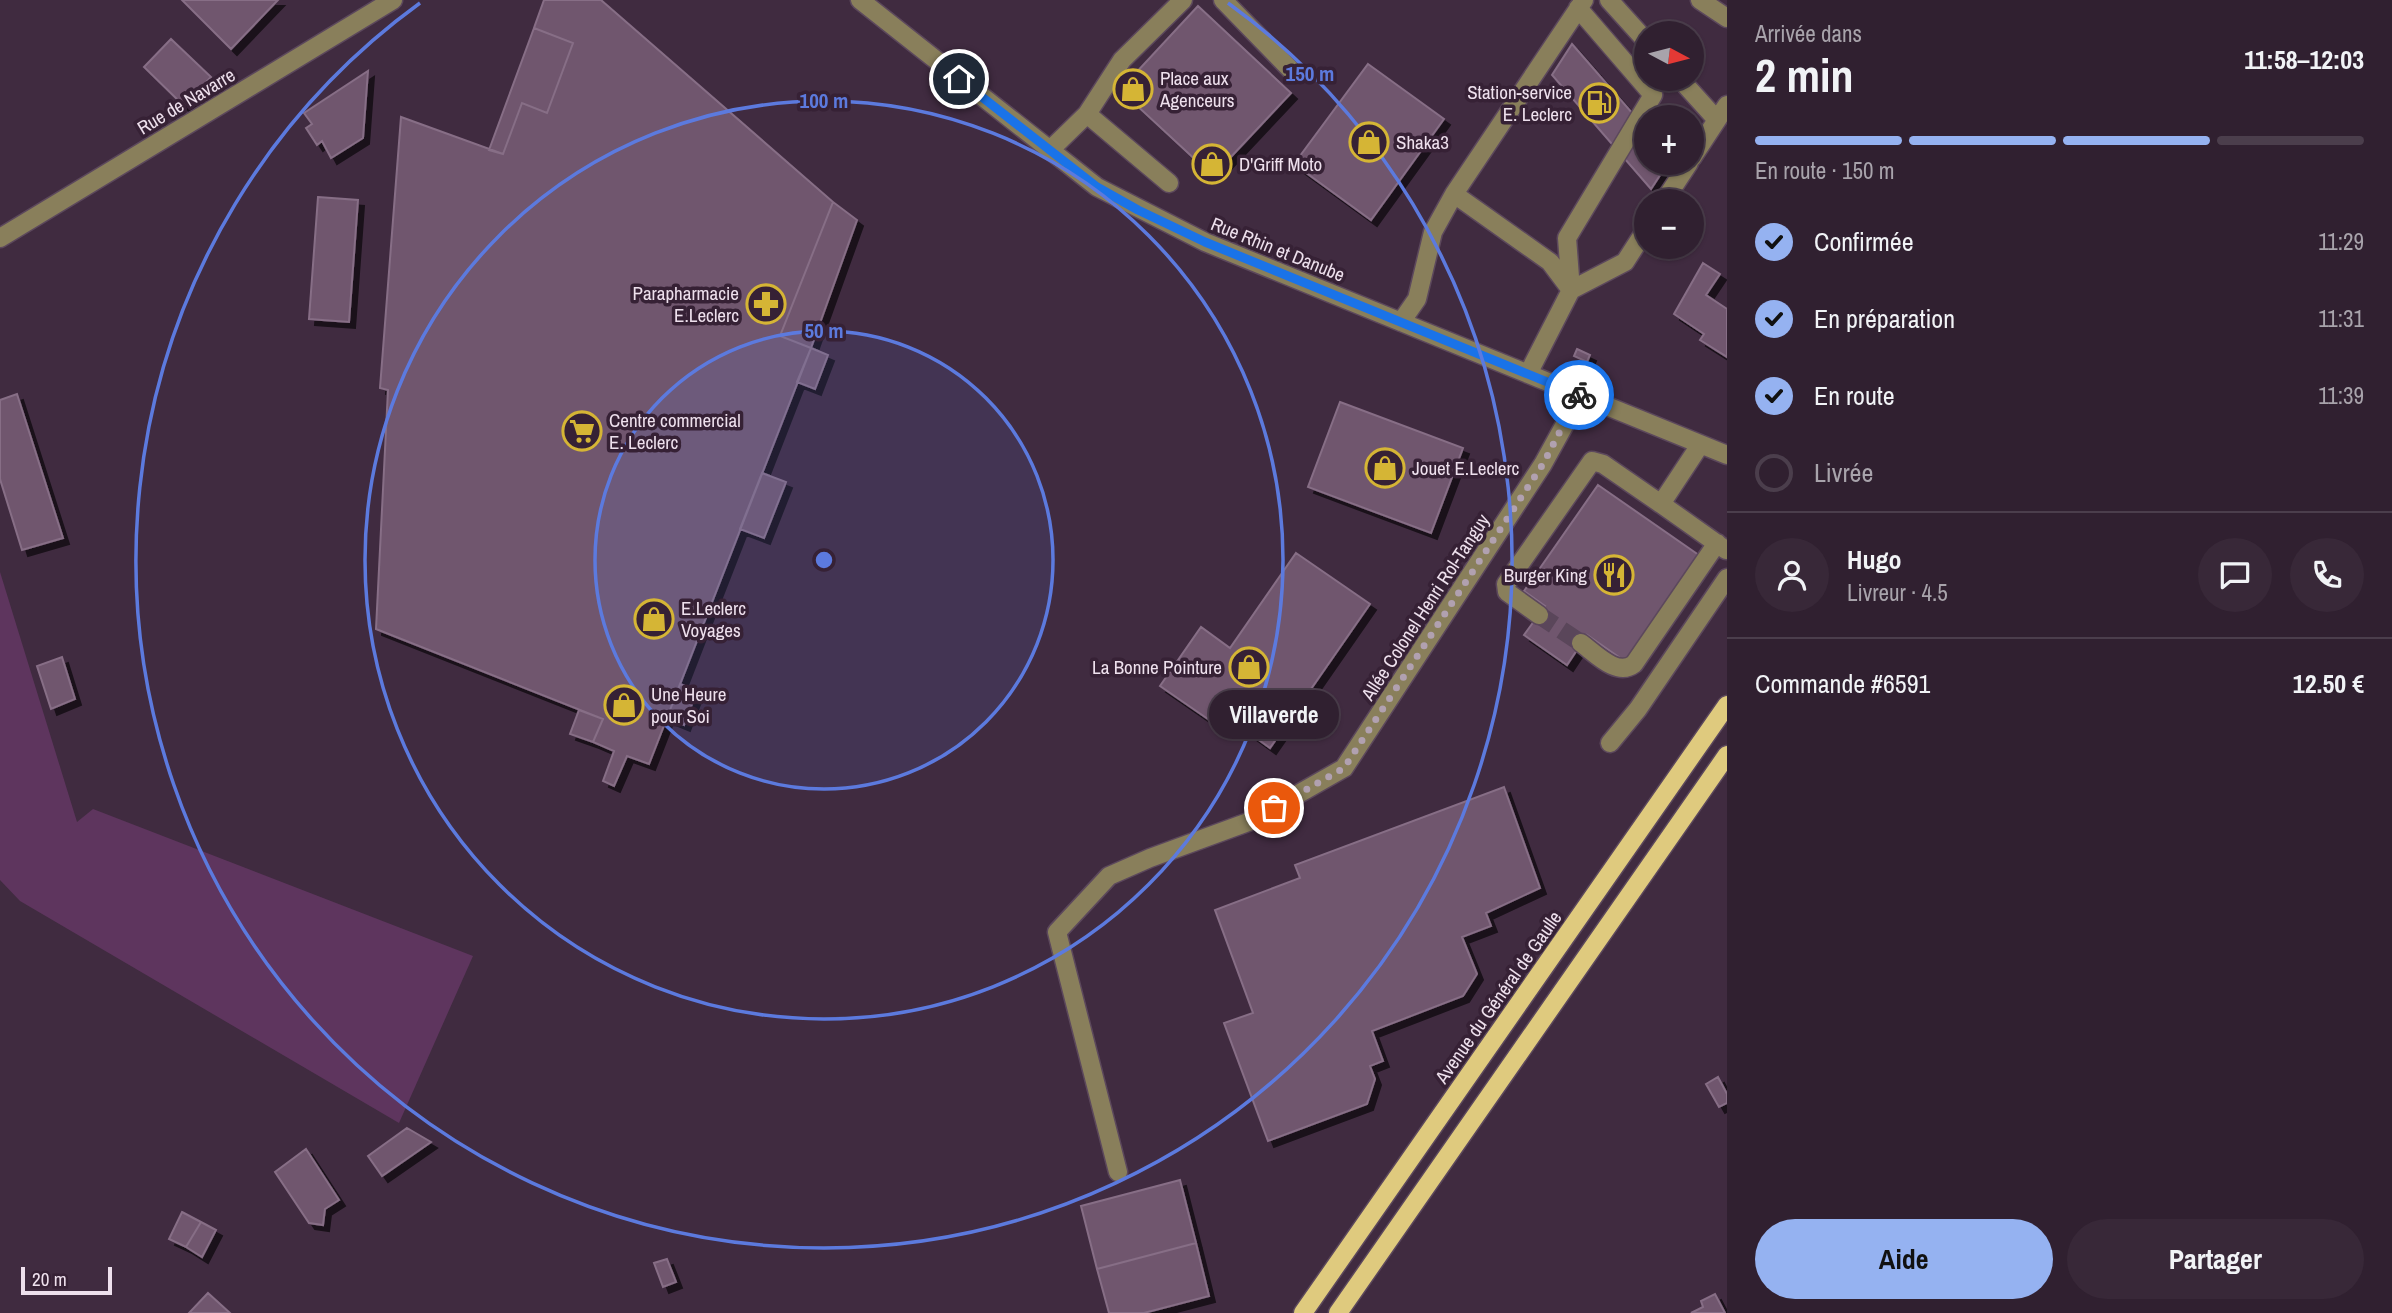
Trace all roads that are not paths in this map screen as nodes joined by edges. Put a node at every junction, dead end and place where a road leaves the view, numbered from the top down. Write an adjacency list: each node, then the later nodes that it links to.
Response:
1 (860, 0): 15 (street, Rue Rhin et Danube)
2 (1182, 0): 13 (street)
3 (1223, 0): 10 (street)
4 (1609, 0): 9 (street)
5 (1700, 0): 8 (street)
6 (387, 2): 18 (street, Rue de Navarre)
7 (1581, 4): 17 (street); 20 (street)
8 (1727, 18)
9 (1634, 28)
10 (1294, 73)
11 (1695, 91): 12 (street)
12 (1722, 112): 14 (street)
13 (1087, 114): 15 (street); 16 (street)
14 (1704, 140)
15 (1050, 150): 21 (street, Rue Rhin et Danube)
16 (1169, 183)
17 (1454, 194): 20 (street); 21 (street)
18 (0, 238)
19 (1634, 248): 20 (street)
20 (1571, 290): 22 (street)
21 (1401, 322): 22 (street, Rue Rhin et Danube)
22 (1528, 374): 23 (street, Rue Rhin et Danube)
23 (1581, 395): 24 (street, Rue Rhin et Danube); 34 (street, Allée Colonel Henri Rol-Tanguy)
24 (1700, 445): 25 (street, Rue Rhin et Danube); 26 (street)
25 (1727, 455)
26 (1661, 504): 27 (street); 29 (street)
27 (1722, 547): 30 (street)
28 (1727, 578): 32 (street)
29 (1539, 615)
30 (1581, 643)
31 (1727, 705): 35 (main road, Avenue du Général de Gaulle)
32 (1610, 743)
33 (1727, 755): 36 (main road)
34 (1118, 1172)
35 (1303, 1313)
36 (1338, 1313)

